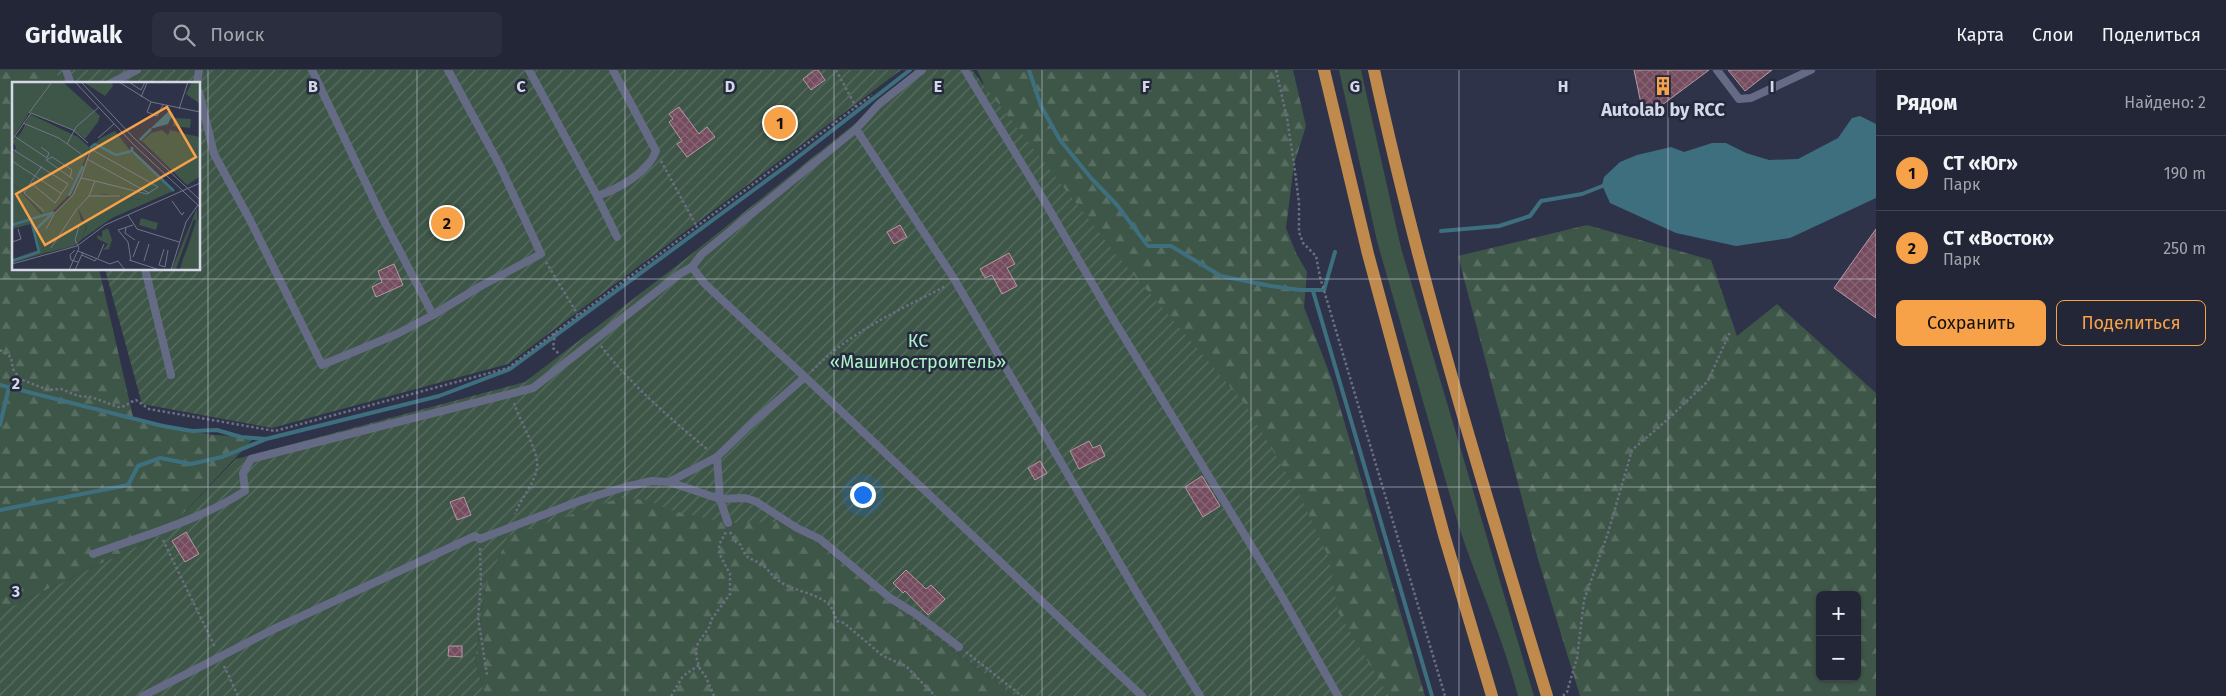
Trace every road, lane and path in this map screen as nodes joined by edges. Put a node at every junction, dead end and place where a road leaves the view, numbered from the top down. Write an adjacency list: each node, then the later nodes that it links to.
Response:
1 (66, 70): 15 (lane)
2 (137, 70): 16 (lane)
3 (312, 70): 30 (lane)
4 (448, 70): 25 (lane)
5 (529, 70): 22 (lane)
6 (613, 70): 21 (lane)
7 (836, 70): 19 (path)
8 (922, 70): 20 (lane)
9 (965, 70): 59 (lane)
10 (1276, 70): 60 (path)
11 (1324, 70): 61 (main road)
12 (1374, 70): 62 (main road)
13 (1717, 70): 14 (lane)
14 (1811, 70)
15 (70, 82)
16 (113, 82)
17 (878, 91): 19 (path)
18 (200, 96): 30 (lane)
19 (856, 107): 23 (path)
20 (856, 129): 26 (lane); 28 (lane)
21 (656, 151): 22 (lane); 23 (path)
22 (597, 196): 24 (lane)
23 (697, 226): 29 (path)
24 (617, 237)
25 (541, 254): 29 (path); 30 (lane)
26 (692, 267): 33 (lane); 37 (lane)
27 (145, 270): 36 (lane)
28 (956, 281): 37 (path); 58 (lane)
29 (578, 314): 31 (path)
30 (433, 315)
31 (555, 332): 34 (path); 35 (path)
32 (1730, 332): 63 (path)
33 (596, 339): 38 (lane); 39 (path)
34 (554, 342)
35 (0, 350)
36 (171, 375)
37 (805, 377): 39 (lane); 57 (lane)
38 (511, 394): 43 (path); 44 (lane)
39 (717, 457): 40 (lane); 41 (lane)
40 (669, 482): 41 (lane); 43 (lane)
41 (720, 499): 42 (lane); 47 (lane)
42 (728, 523)
43 (510, 528): 45 (lane)
44 (159, 531): 46 (lane); 48 (path)
45 (480, 539): 48 (lane); 50 (path)
46 (93, 554)
47 (959, 647): 56 (path)
48 (220, 658): 51 (lane); 52 (path)
49 (699, 665): 53 (path); 54 (path); 55 (path)
50 (487, 676)
51 (143, 696)
52 (238, 696)
53 (671, 696)
54 (714, 696)
55 (935, 696)
56 (1022, 696)
57 (1142, 696)
58 (1200, 696)
59 (1338, 696)
60 (1446, 696)
61 (1492, 696)
62 (1547, 696)
63 (1563, 696)

